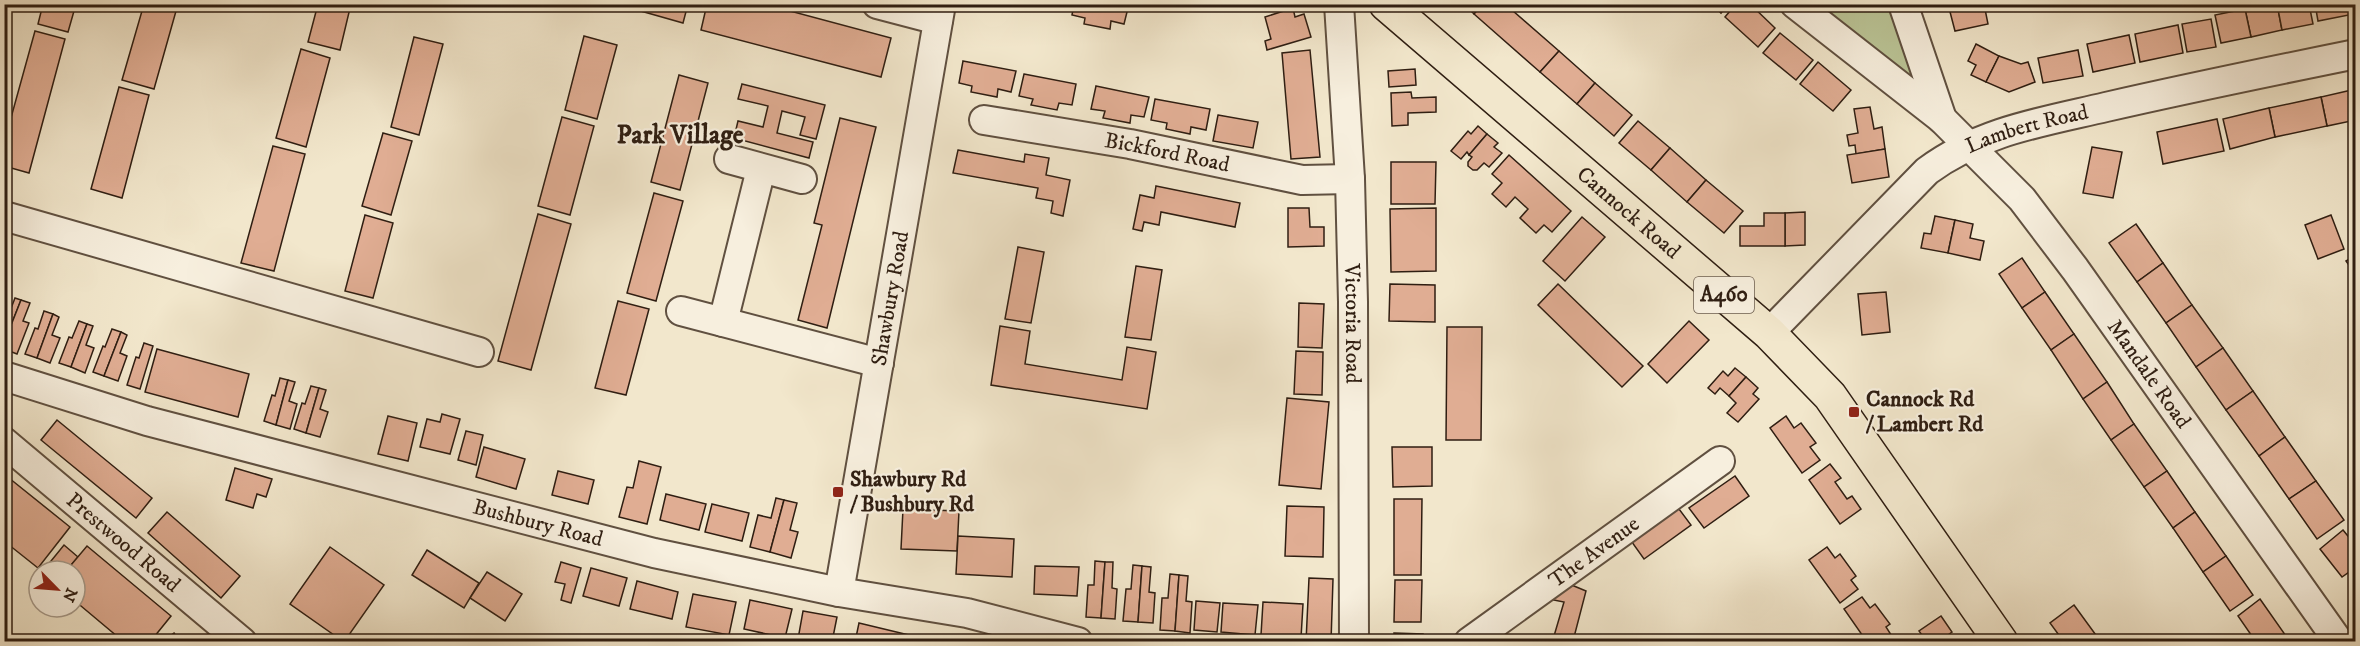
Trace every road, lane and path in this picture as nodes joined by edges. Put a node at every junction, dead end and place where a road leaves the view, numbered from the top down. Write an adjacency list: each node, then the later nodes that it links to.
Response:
1 (877, 4): 6 (street)
2 (1339, 4): 14 (street, Victoria Road)
3 (1386, 4): 18 (highway, Cannock Road / A460)
4 (1796, 4): 8 (street, Mandale Road)
5 (1903, 4): 8 (street)
6 (939, 12): 20 (street, Shawbury Road)
7 (2355, 54): 10 (street, Lambert Road)
8 (1942, 119): 10 (street, Mandale Road)
9 (984, 120): 14 (street, Bickford Road)
10 (1970, 146): 18 (street, Lambert Road); 25 (street, Mandale Road)
11 (729, 159): 12 (street)
12 (761, 169): 13 (street); 17 (street)
13 (802, 179)
14 (1350, 179): 28 (street, Victoria Road)
15 (4, 216): 19 (street)
16 (681, 311): 17 (street)
17 (723, 322): 20 (street)
18 (1769, 333): 30 (highway, Cannock Road / A460)
19 (479, 352)
20 (879, 363): 24 (street, Shawbury Road)
21 (4, 376): 24 (street, Bushbury Road)
22 (4, 442): 26 (street, Prestwood Road)
23 (1720, 461): 29 (street, The Avenue)
24 (839, 592): 27 (street, Bushbury Road)
25 (2342, 632)
26 (242, 642)
27 (1078, 642)
28 (1354, 642)
29 (1470, 642)
30 (2001, 642)

